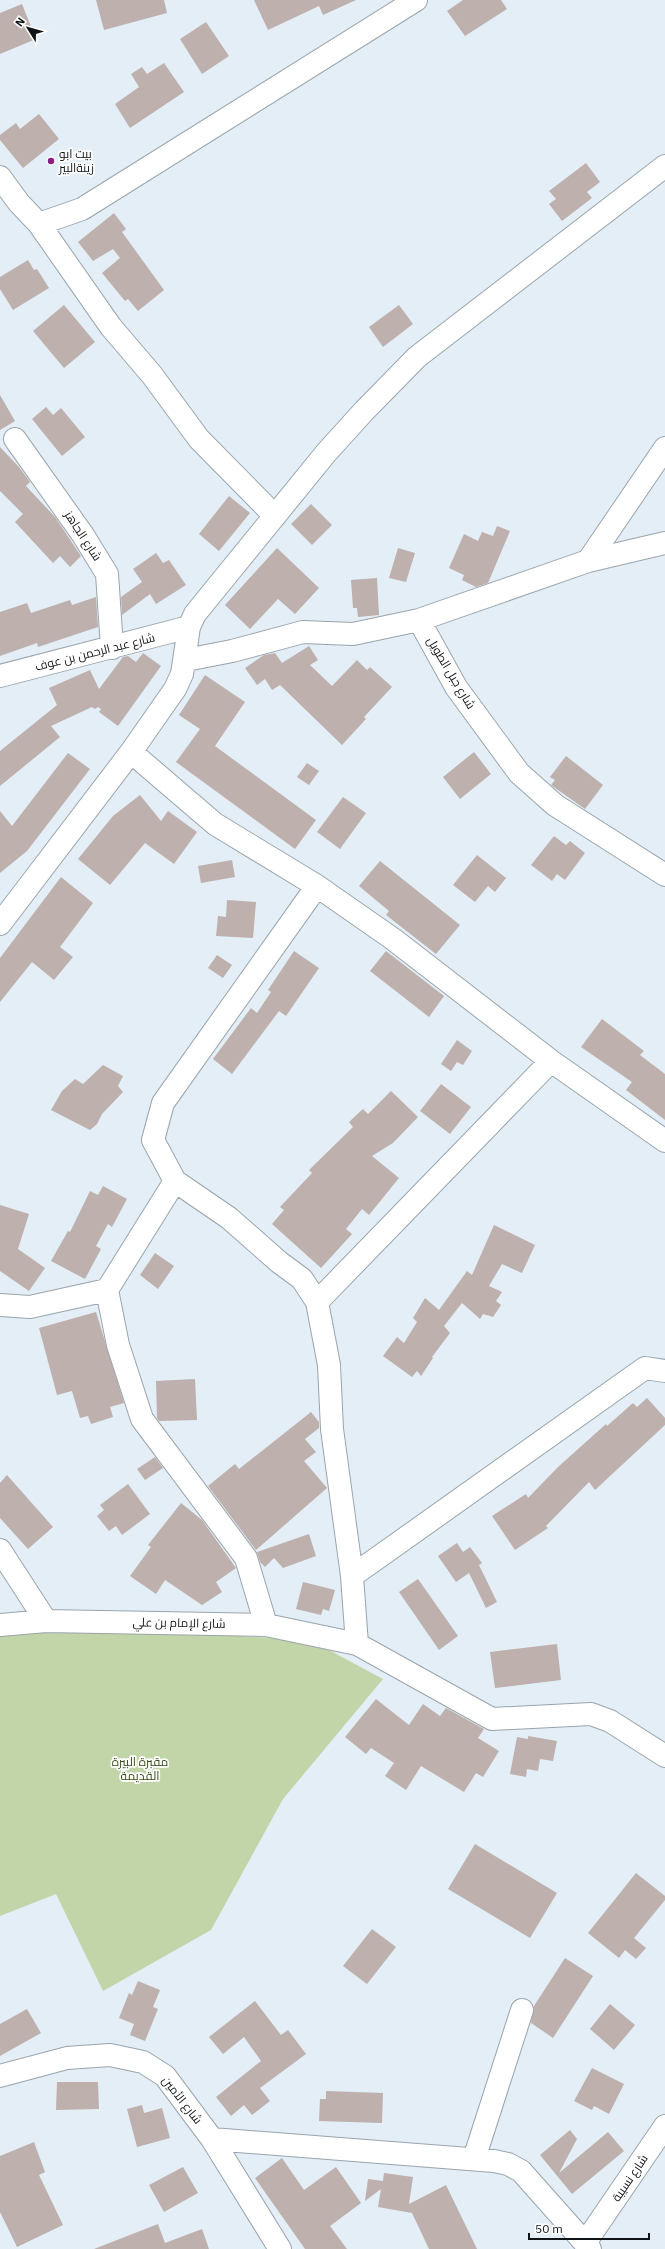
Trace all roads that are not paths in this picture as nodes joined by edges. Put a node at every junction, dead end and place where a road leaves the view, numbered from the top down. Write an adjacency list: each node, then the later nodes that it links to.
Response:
1 (416, 0): 4 (street)
2 (665, 166): 7 (street)
3 (0, 177): 4 (street)
4 (39, 224): 7 (street)
5 (15, 438): 12 (street, شارع الجاهز)
6 (665, 448): 9 (street)
7 (275, 516): 11 (street)
8 (665, 543): 9 (street)
9 (588, 561): 10 (street)
10 (419, 620): 13 (street); 16 (street, شارع جبل الطويل)
11 (189, 627): 12 (street, شارع عبد الرحمن بن عوف); 13 (street)
12 (112, 648): 14 (street, شارع عبد الرحمن بن عوف)
13 (186, 660): 15 (street)
14 (0, 676)
15 (131, 752): 17 (street); 18 (street)
16 (665, 875)
17 (317, 886): 19 (street); 21 (street)
18 (0, 924)
19 (551, 1061): 20 (street); 23 (street)
20 (665, 1141)
21 (175, 1181): 22 (street); 23 (street)
22 (107, 1290): 24 (street); 30 (street)
23 (317, 1302): 27 (street)
24 (0, 1305)
25 (665, 1371): 27 (street)
26 (0, 1550): 28 (street)
27 (352, 1576): 31 (street)
28 (46, 1621): 29 (street, شارع الإمام بن علي); 30 (street, شارع الإمام بن علي)
29 (0, 1625)
30 (266, 1625): 31 (street, شارع الإمام بن علي)
31 (357, 1644): 32 (street, شارع الإمام بن علي)
32 (665, 1756)
33 (522, 2010): 37 (street)
34 (0, 2076): 36 (street, شارع الأمين)
35 (665, 2126): 38 (street, شارع نسيبة)
36 (212, 2139): 37 (street); 39 (street, شارع الأمين)
37 (474, 2159): 38 (street)
38 (588, 2246)
39 (280, 2249)

